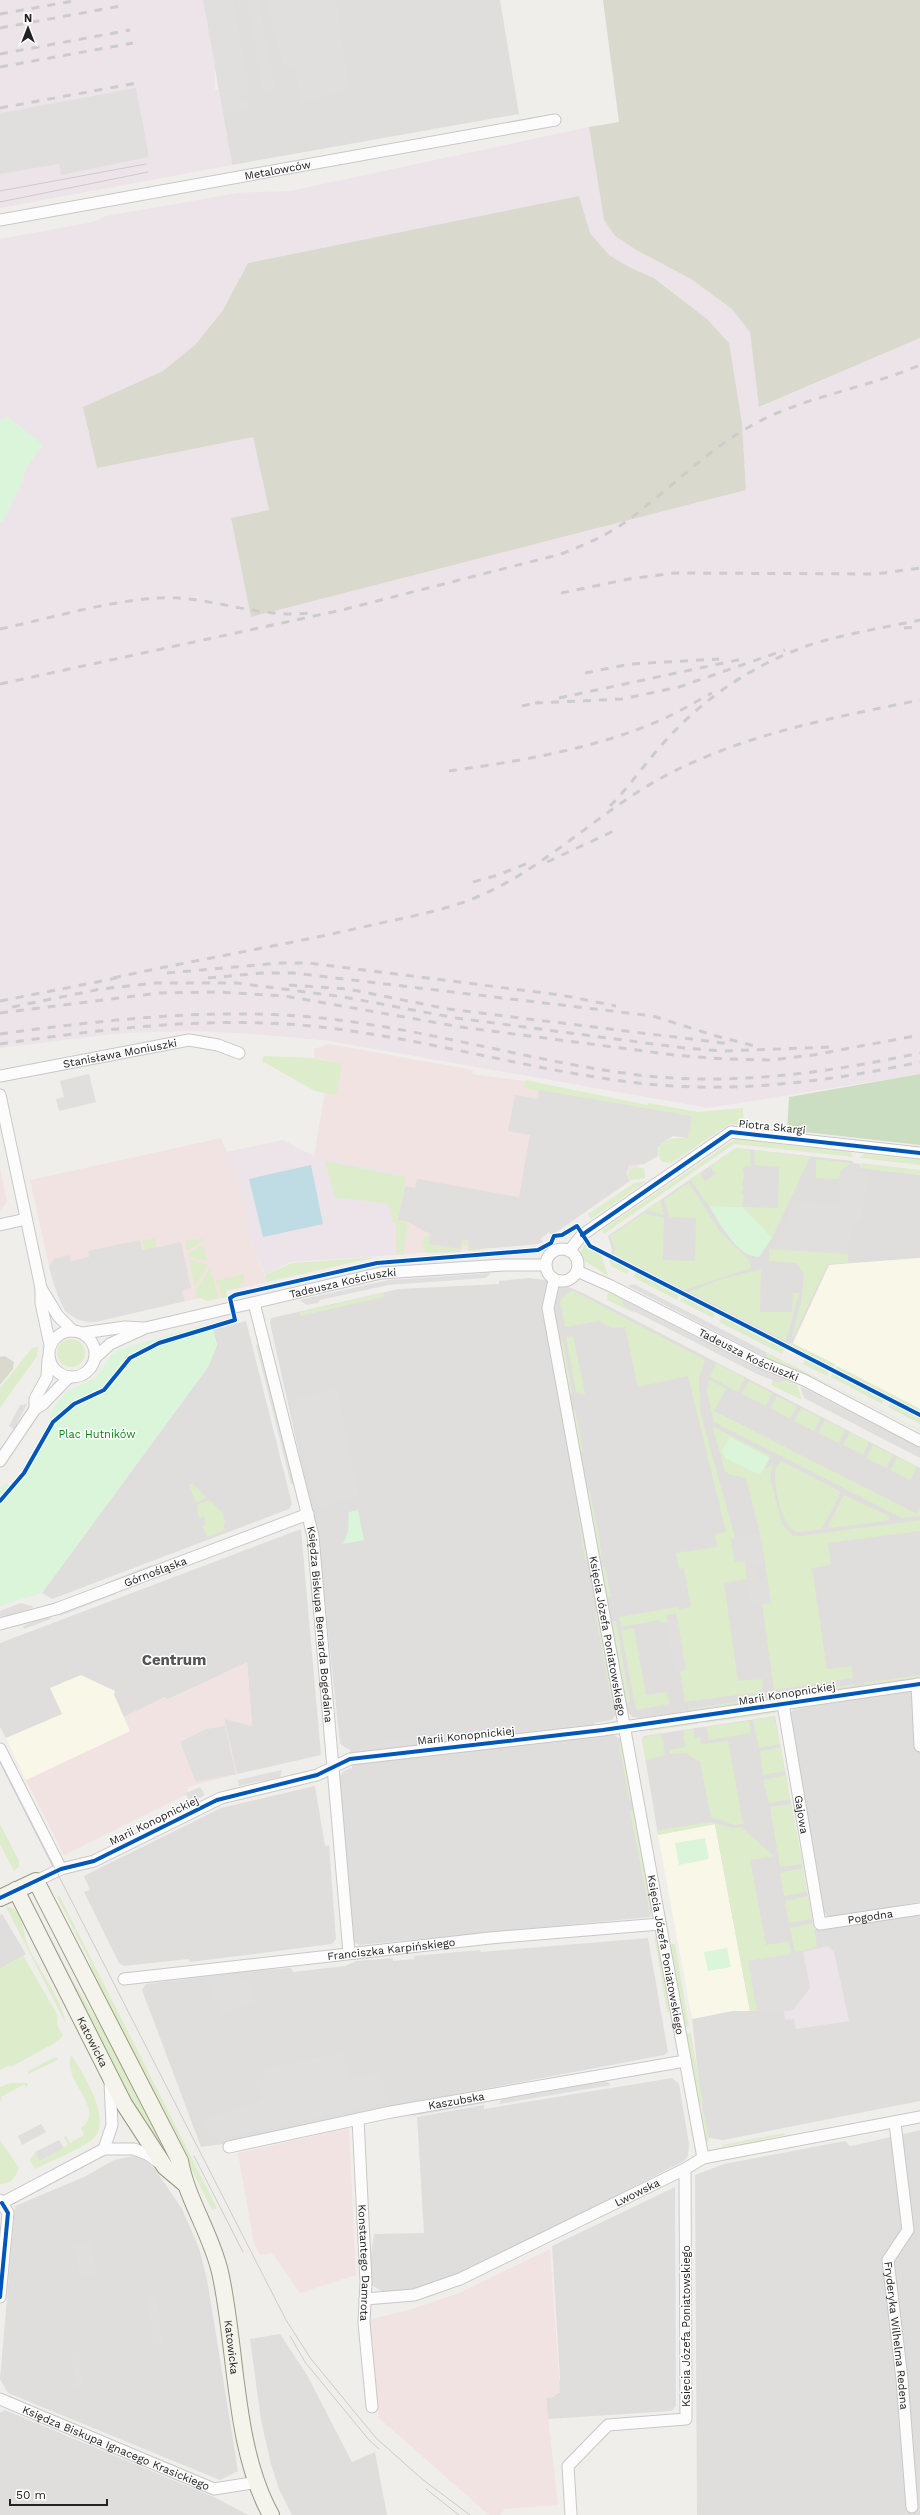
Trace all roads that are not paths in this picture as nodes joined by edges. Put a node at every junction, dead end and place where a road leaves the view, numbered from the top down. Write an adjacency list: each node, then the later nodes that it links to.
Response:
1 (555, 120): 2 (street, Metalowców)
2 (0, 220)
3 (239, 1053): 4 (street, Stanisława Moniuszki)
4 (0, 1076)
5 (0, 1095): 7 (street)
6 (920, 1153): 9 (street, Piotra Skargi)
7 (26, 1219): 8 (street); 13 (street)
8 (0, 1225)
9 (569, 1251): 10 (street); 11 (street)
10 (545, 1265): 12 (street); 14 (street, Tadeusza Kościuszki)
11 (577, 1271): 12 (street); 22 (street, Tadeusza Kościuszki)
12 (554, 1280): 28 (street, Księcia Józefa Poniatowskiego)
13 (41, 1288): 16 (street); 17 (street)
14 (254, 1302): 15 (street, Tadeusza Kościuszki); 24 (street, Księdza Biskupa Bernarda Bogedaina)
15 (145, 1328): 16 (street, Tadeusza Kościuszki); 18 (street, Tadeusza Kościuszki)
16 (78, 1332): 17 (street); 18 (street)
17 (50, 1345): 19 (street)
18 (95, 1358): 20 (street)
19 (48, 1359): 20 (street); 21 (street)
20 (69, 1377): 21 (street)
21 (35, 1409): 23 (street)
22 (920, 1441)
23 (0, 1461)
24 (308, 1514): 25 (street, Górnośląska); 31 (street, Księdza Biskupa Bernarda Bogedaina)
25 (0, 1624)
26 (919, 1684): 27 (street, Marii Konopnickiej); 29 (street)
27 (783, 1704): 28 (street, Marii Konopnickiej); 38 (street, Gajowa)
28 (624, 1727): 31 (street, Marii Konopnickiej); 37 (street, Księcia Józefa Poniatowskiego)
29 (920, 1746)
30 (0, 1749): 32 (street)
31 (332, 1769): 32 (street, Marii Konopnickiej); 39 (street, Księdza Biskupa Bernarda Bogedaina)
32 (61, 1869): 33 (street, Marii Konopnickiej)
33 (36, 1881): 34 (street); 51 (street, Katowicka)
34 (16, 1890): 35 (street); 42 (street, Katowicka)
35 (0, 1898)
36 (920, 1910): 38 (street, Pogodna)
37 (660, 1924): 39 (street, Franciszka Karpińskiego); 41 (street, Księcia Józefa Poniatowskiego)
38 (820, 1924)
39 (349, 1953): 40 (street, Franciszka Karpińskiego)
40 (124, 1979)
41 (685, 2061): 44 (street, Kaszubska); 48 (street, Księcia Józefa Poniatowskiego)
42 (109, 2074): 47 (street); 49 (street, Katowicka)
43 (920, 2117): 45 (street, Lwowska)
44 (358, 2119): 46 (street, Kaszubska); 54 (street, Konstantego Damrota)
45 (895, 2123): 48 (street, Lwowska); 58 (street, Fryderyka Wilhelma Redena)
46 (229, 2147)
47 (104, 2149): 49 (street); 52 (street)
48 (703, 2158): 50 (street, Lwowska)
49 (164, 2167): 51 (street, Katowicka)
50 (685, 2170): 54 (street, Lwowska); 60 (street, Księcia Józefa Poniatowskiego)
51 (184, 2183): 57 (street, Katowicka)
52 (1, 2202): 53 (street)
53 (0, 2297)
54 (365, 2299): 56 (street, Konstantego Damrota)
55 (0, 2398): 57 (street, Księdza Biskupa Ignacego Krasickiego)
56 (372, 2407)
57 (258, 2482): 59 (street, Katowicka)
58 (912, 2507)
59 (271, 2515)
60 (571, 2515)

